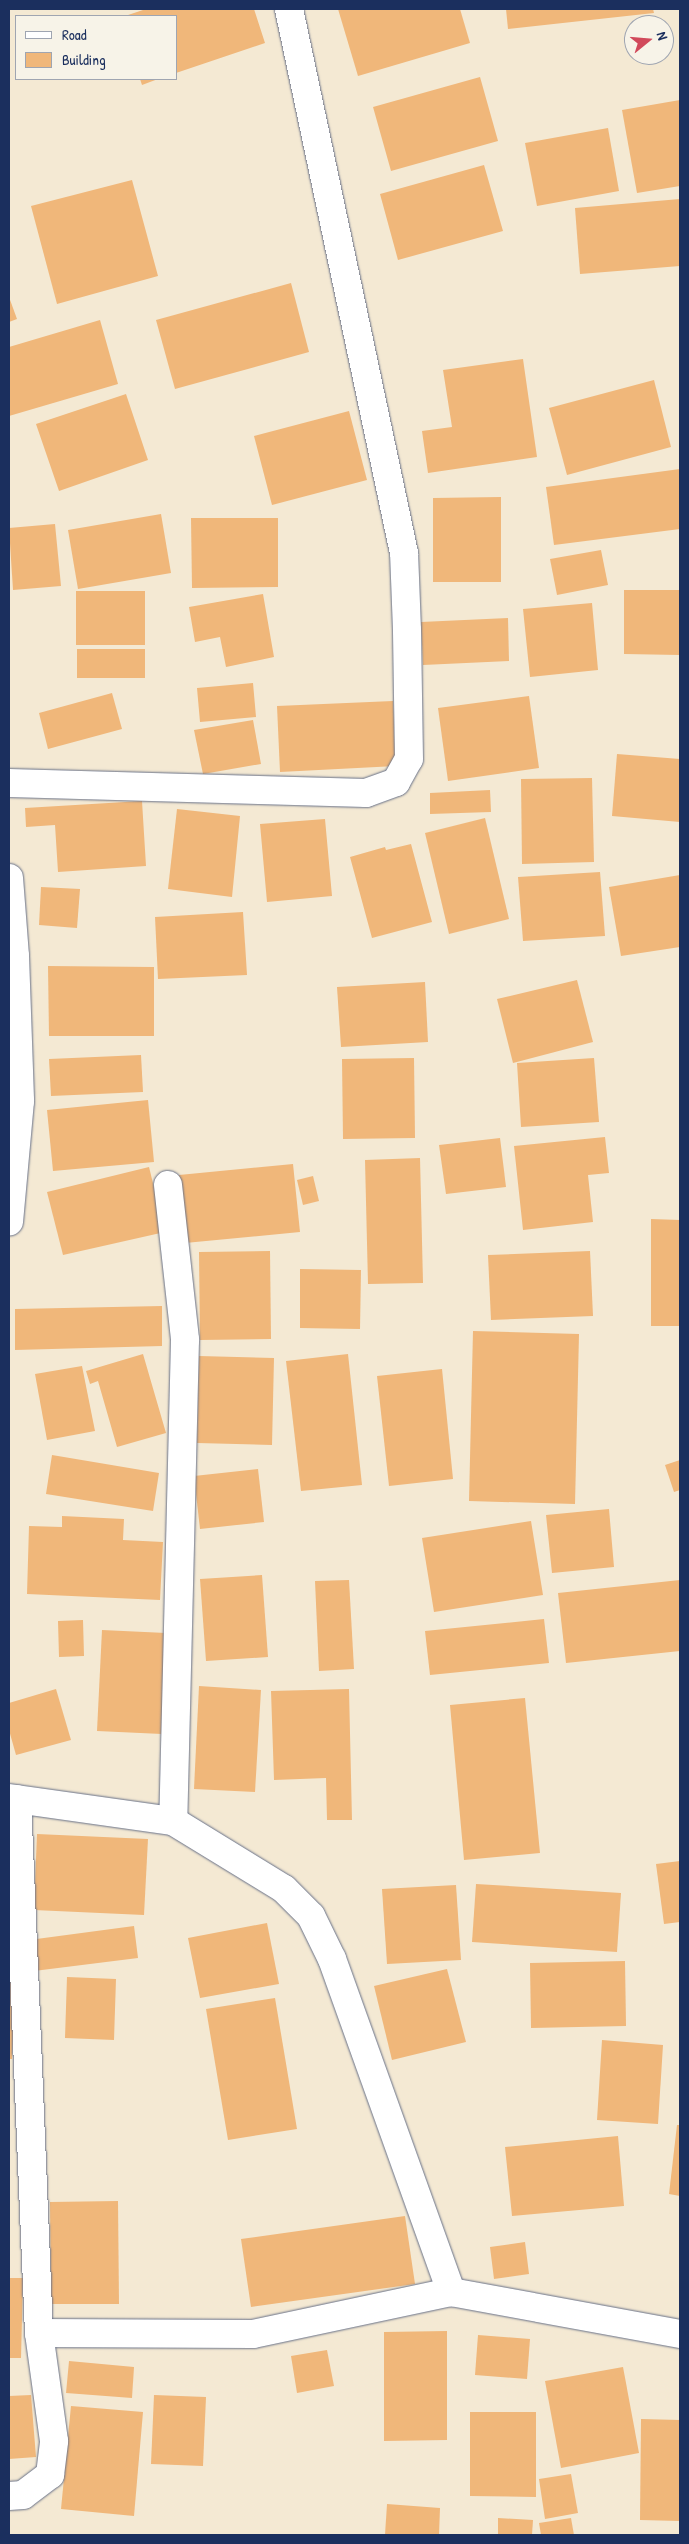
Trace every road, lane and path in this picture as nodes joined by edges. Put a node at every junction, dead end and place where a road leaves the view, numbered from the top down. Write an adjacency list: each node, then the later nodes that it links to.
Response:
1 (289, 9): 2 (street)
2 (9, 783)
3 (9, 878): 5 (street)
4 (168, 1185): 7 (street)
5 (9, 1221)
6 (13, 1798): 7 (street); 8 (street)
7 (173, 1821): 9 (street)
8 (19, 2077): 10 (street)
9 (451, 2292): 10 (street); 11 (street)
10 (39, 2333): 12 (street)
11 (680, 2334)
12 (9, 2496)

